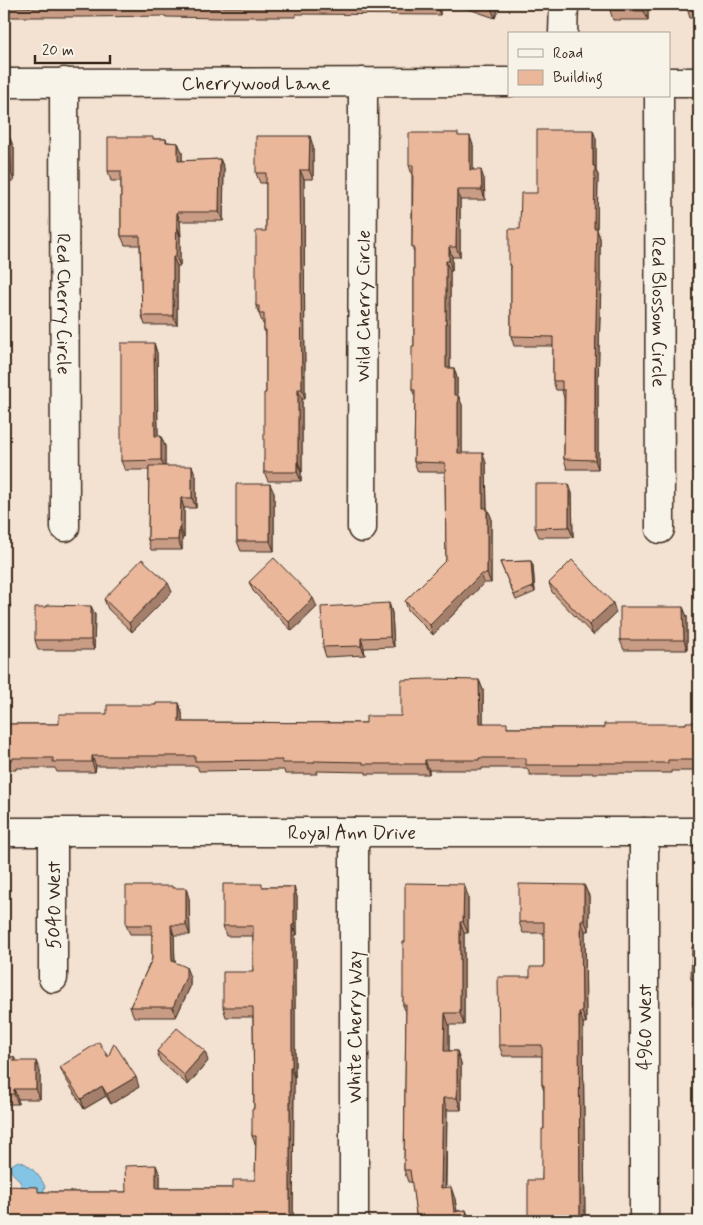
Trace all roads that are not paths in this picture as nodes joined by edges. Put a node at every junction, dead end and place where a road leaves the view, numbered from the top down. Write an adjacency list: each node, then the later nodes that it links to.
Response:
1 (564, 4): 2 (street)
2 (564, 32)
3 (4, 82): 4 (street, Cherrywood Lane)
4 (64, 82): 5 (street, Cherrywood Lane); 10 (street, Red Cherry Circle)
5 (363, 82): 6 (street, Cherrywood Lane); 11 (street, Wild Cherry Circle)
6 (508, 82)
7 (670, 82): 8 (street)
8 (699, 82)
9 (659, 98): 12 (street, Red Blossom Circle)
10 (65, 528)
11 (362, 528)
12 (660, 529)
13 (4, 832): 14 (street, Royal Ann Drive)
14 (53, 832): 15 (street, Royal Ann Drive); 18 (street, 5040 West)
15 (354, 832): 16 (street, Royal Ann Drive); 19 (street, White Cherry Way)
16 (644, 832): 17 (street, Royal Ann Drive); 20 (street, 4960 West)
17 (699, 832)
18 (53, 978)
19 (354, 1221)
20 (644, 1221)

